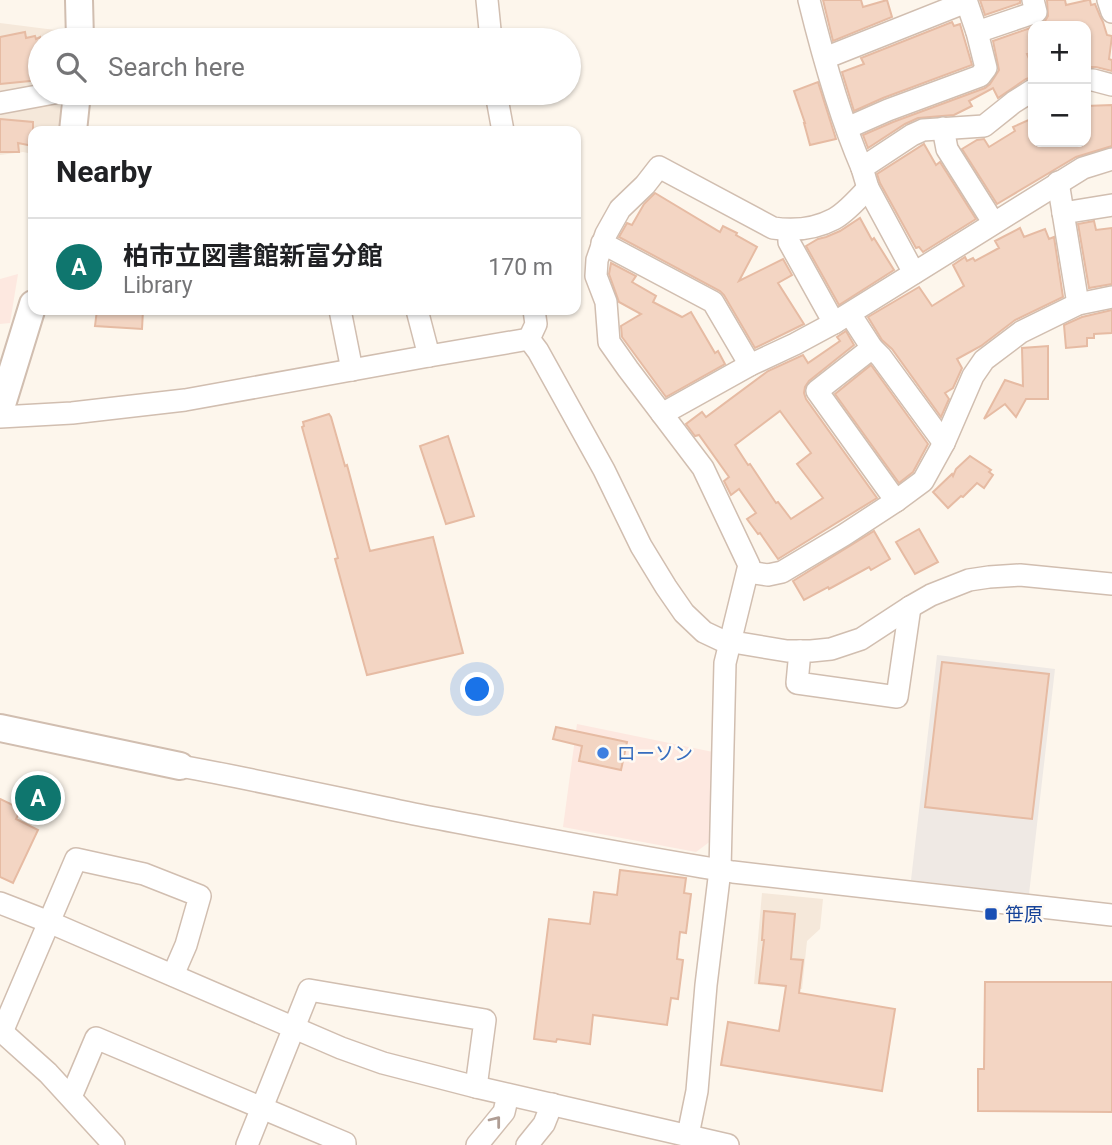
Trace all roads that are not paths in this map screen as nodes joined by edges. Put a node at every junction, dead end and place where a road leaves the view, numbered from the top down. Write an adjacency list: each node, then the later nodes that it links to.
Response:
1 (79, 0): 8 (street)
2 (486, 0): 9 (street)
3 (809, 0): 11 (street)
4 (1033, 0): 10 (street)
5 (1108, 0): 7 (street)
6 (966, 1): 10 (street); 11 (street)
7 (1112, 12)
8 (80, 28)
9 (490, 28)
10 (977, 32): 21 (street)
11 (825, 58): 21 (street)
12 (1091, 80): 13 (street)
13 (1112, 85)
14 (1028, 93): 22 (street)
15 (28, 98): 16 (street)
16 (0, 103)
17 (76, 105): 19 (street)
18 (498, 105): 20 (street)
19 (74, 126)
20 (502, 126)
21 (847, 128): 24 (street)
22 (943, 128): 24 (street); 28 (street)
23 (1112, 159): 25 (street)
24 (865, 178): 29 (street); 31 (street)
25 (1058, 182): 27 (street); 28 (street)
26 (1112, 205): 27 (street)
27 (1063, 214): 33 (street)
28 (993, 222): 31 (street)
29 (789, 231): 30 (street); 38 (street)
30 (602, 243): 42 (street); 45 (street)
31 (914, 274): 38 (street)
32 (1112, 297): 33 (street)
33 (1078, 304): 47 (street)
34 (30, 315): 44 (street)
35 (341, 315): 43 (street)
36 (418, 315): 41 (street)
37 (535, 315): 39 (street)
38 (842, 318): 40 (street); 42 (street)
39 (529, 340): 41 (street); 52 (street)
40 (872, 348): 47 (street); 48 (street)
41 (429, 356): 43 (street)
42 (750, 365): 45 (street)
43 (352, 370): 46 (street)
44 (0, 411)
45 (662, 414): 49 (street)
46 (0, 417)
47 (944, 443): 48 (street)
48 (896, 501): 49 (street)
49 (748, 572): 52 (street)
50 (1112, 584): 51 (street)
51 (910, 607): 53 (street); 53 (street)
52 (729, 643): 53 (street); 56 (street)
53 (800, 651)
54 (0, 728): 55 (street)
55 (180, 766): 56 (street)
56 (720, 870): 58 (street); 68 (street)
57 (0, 903): 59 (street)
58 (1112, 915)
59 (50, 922): 60 (street); 60 (street); 62 (street)
60 (173, 975): 61 (street)
61 (295, 1029): 63 (street); 63 (street); 67 (street)
62 (1, 1031): 65 (street)
63 (476, 1087): 64 (street)
64 (509, 1095): 66 (street); 72 (street, one-way to 64)
65 (71, 1097): 67 (street); 69 (street)
66 (552, 1104): 68 (street); 73 (street)
67 (262, 1108): 70 (street); 71 (street)
68 (688, 1135): 74 (street)
69 (114, 1145)
70 (247, 1145)
71 (345, 1145)
72 (477, 1145)
73 (527, 1145)
74 (729, 1145)

